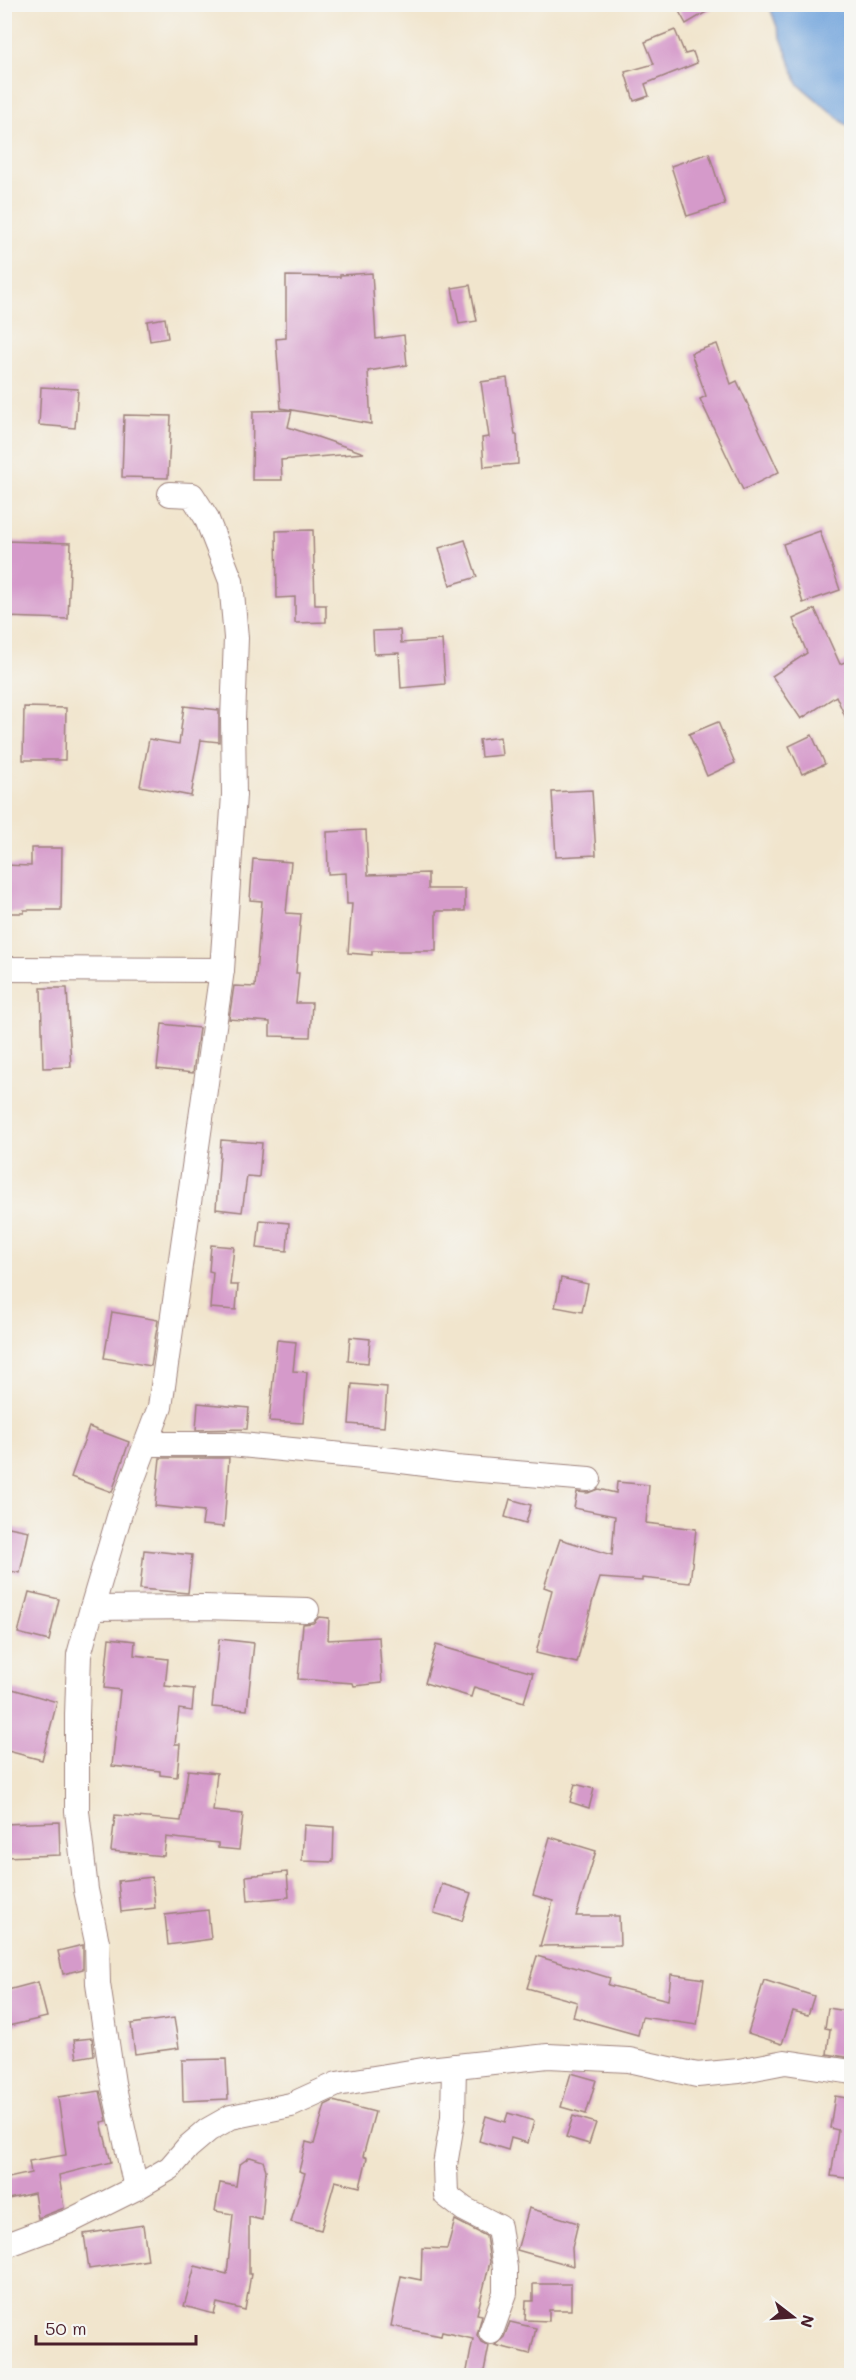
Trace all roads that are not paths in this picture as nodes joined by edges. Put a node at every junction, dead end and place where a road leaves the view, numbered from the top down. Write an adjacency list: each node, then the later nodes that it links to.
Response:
1 (170, 494): 3 (street)
2 (4, 969): 3 (street)
3 (222, 970): 4 (street)
4 (147, 1444): 5 (street); 6 (street)
5 (588, 1479)
6 (92, 1608): 7 (street); 10 (street)
7 (307, 1610)
8 (454, 2066): 9 (street); 10 (street); 12 (street)
9 (852, 2072)
10 (136, 2188): 11 (street)
11 (4, 2246)
12 (491, 2332)

